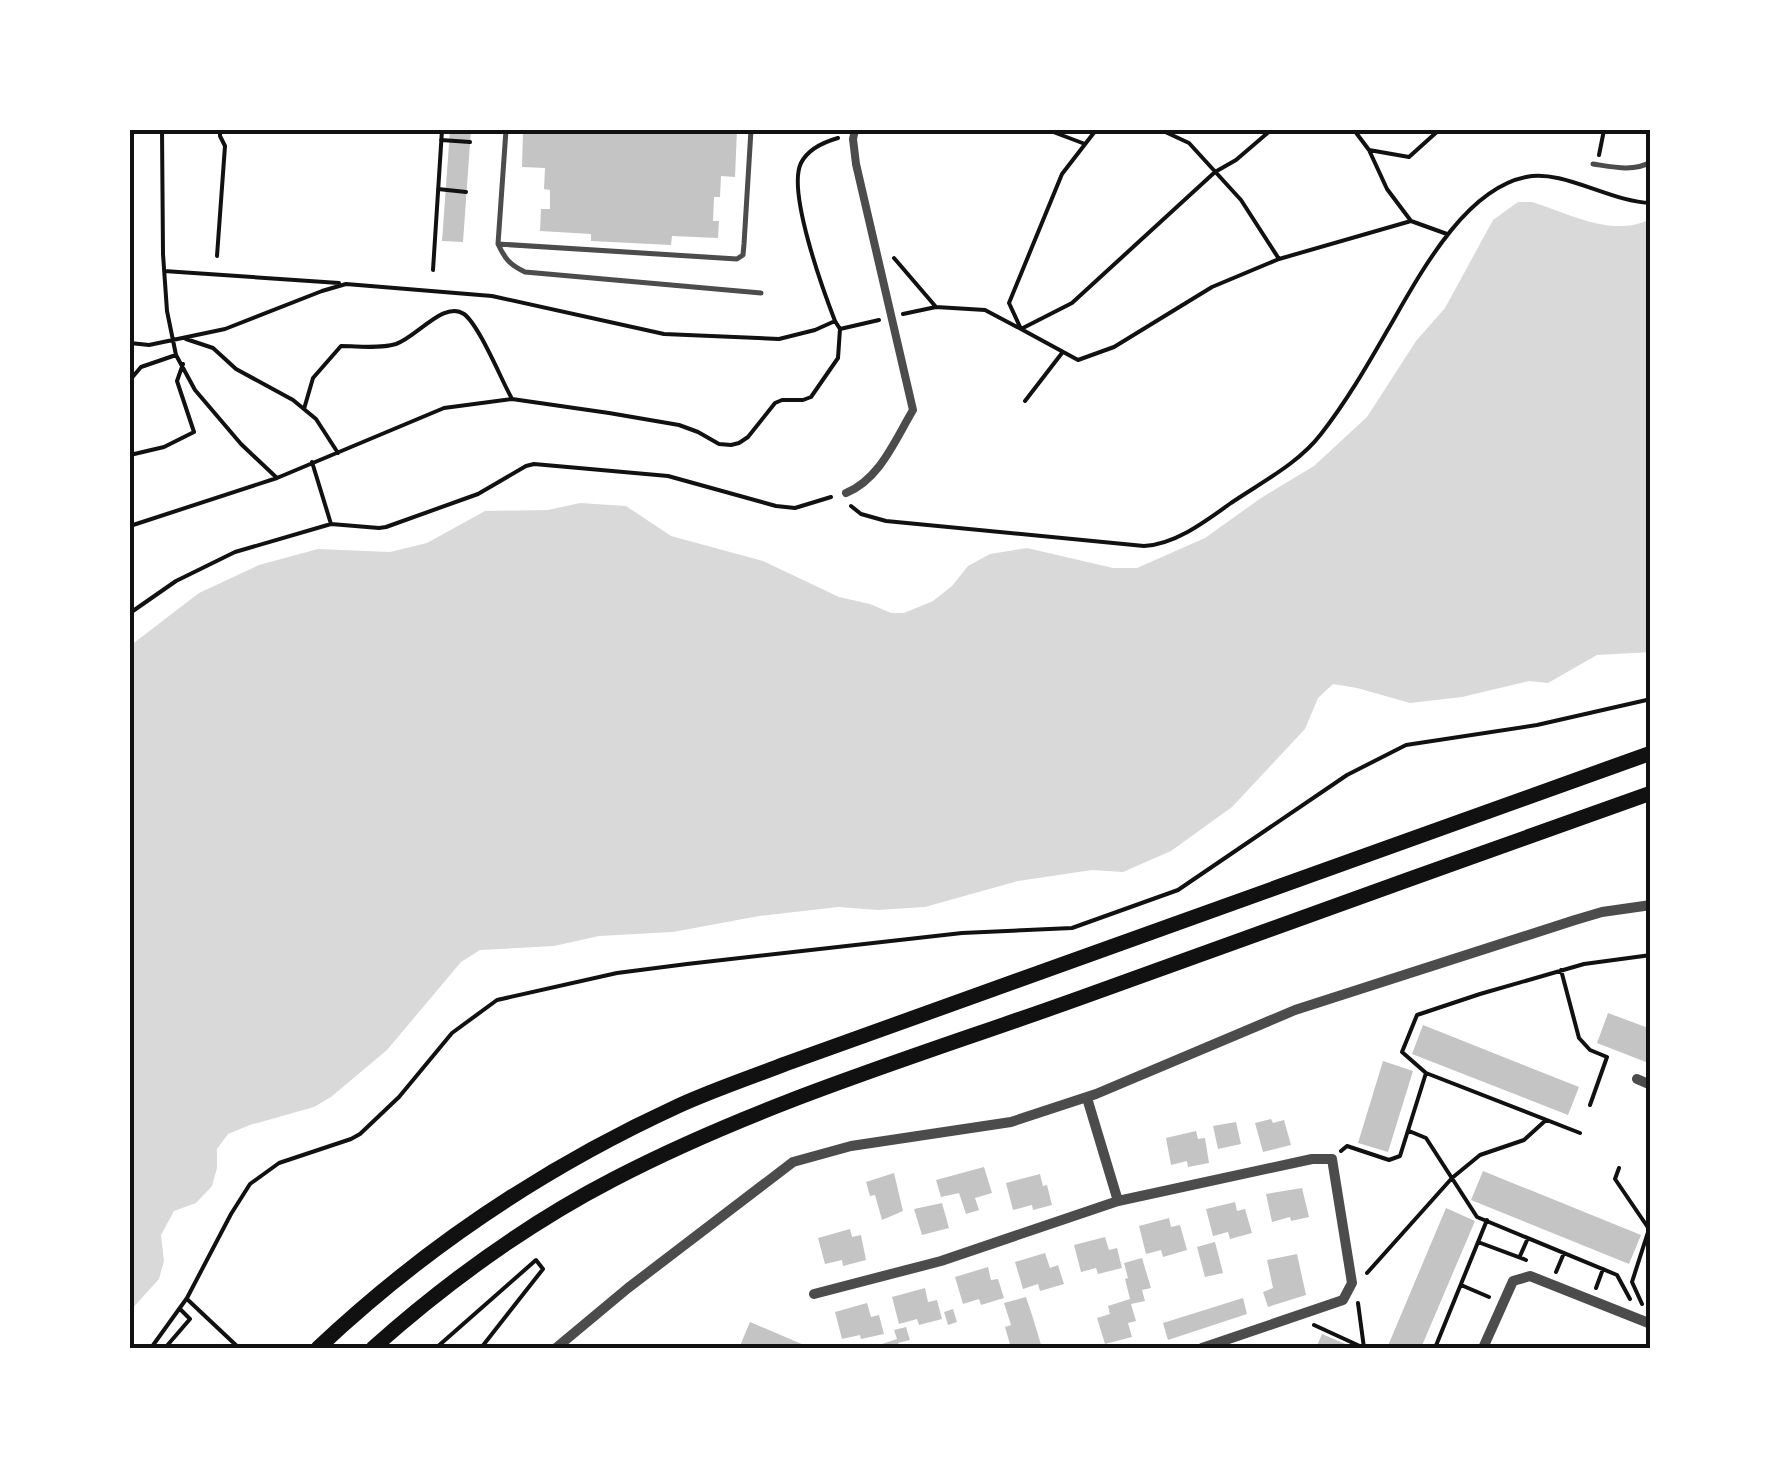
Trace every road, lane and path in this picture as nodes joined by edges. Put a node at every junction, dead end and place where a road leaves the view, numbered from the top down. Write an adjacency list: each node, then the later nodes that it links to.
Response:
1 (162, 130): 30 (path)
2 (220, 130): 27 (path)
3 (442, 130): 13 (path)
4 (506, 130): 26 (lane)
5 (751, 130): 26 (lane)
6 (1048, 130): 15 (path)
7 (1096, 130): 15 (path)
8 (1161, 130): 19 (path)
9 (1271, 130): 19 (path)
10 (1354, 130): 16 (path)
11 (1440, 130): 16 (path)
12 (854, 134): 24 (street); 35 (path)
13 (442, 140): 14 (path); 20 (path)
14 (470, 142)
15 (1086, 144): 38 (path)
16 (1369, 150): 23 (path)
17 (1651, 162): 18 (lane)
18 (1593, 164)
19 (1214, 172): 28 (path); 38 (path)
20 (438, 189): 21 (path); 29 (path)
21 (466, 192)
22 (1651, 203): 25 (path)
23 (1411, 221): 25 (path); 28 (path)
24 (873, 234): 33 (path); 53 (street)
25 (1449, 234): 53 (path)
26 (498, 244): 32 (lane)
27 (217, 256)
28 (1279, 259): 42 (path)
29 (433, 270)
30 (164, 271): 31 (path); 40 (path)
31 (346, 284): 35 (path); 39 (path)
32 (761, 293)
33 (936, 308): 34 (path); 38 (path)
34 (922, 310)
35 (835, 321): 37 (path)
36 (856, 325): 37 (path)
37 (840, 329): 46 (path)
38 (1021, 329): 42 (path)
39 (186, 339): 40 (path); 48 (path)
40 (172, 342): 41 (path); 43 (path)
41 (130, 343)
42 (1062, 353): 47 (path)
43 (176, 355): 44 (path); 45 (path)
44 (183, 364): 50 (path); 52 (path)
45 (130, 380)
46 (512, 399): 48 (path); 49 (path)
47 (1025, 400)
48 (304, 409): 49 (path)
49 (338, 453): 51 (path)
50 (130, 455)
51 (312, 462): 52 (path); 54 (path)
52 (277, 478): 55 (path)
53 (846, 493): 54 (path)
54 (331, 524): 56 (path)
55 (130, 526)
56 (130, 613)
57 (1651, 699): 85 (path)
58 (1651, 753): 95 (main road)
59 (1651, 793): 96 (main road)
60 (1651, 905): 66 (street)
61 (1651, 955): 62 (path)
62 (1562, 970): 63 (path); 67 (path)
63 (1426, 1073): 68 (path); 71 (path)
64 (1637, 1079): 65 (street)
65 (1651, 1085)
66 (1086, 1098): 74 (street); 99 (street)
67 (1590, 1105)
68 (1546, 1120): 70 (path); 73 (path)
69 (1408, 1130): 73 (path)
70 (1580, 1133)
71 (1332, 1159): 74 (street); 81 (street)
72 (1618, 1168): 89 (path)
73 (1452, 1178): 75 (path); 81 (path)
74 (1118, 1202): 84 (street)
75 (1487, 1220): 76 (path); 82 (path)
76 (1528, 1238): 77 (path); 78 (path)
77 (1564, 1253): 79 (path); 80 (path)
78 (1520, 1258)
79 (1603, 1269): 83 (path); 87 (path)
80 (1556, 1272)
81 (1352, 1283): 90 (street); 101 (path)
82 (1461, 1285): 86 (path); 102 (path)
83 (1596, 1288)
84 (814, 1294)
85 (187, 1298): 88 (path); 94 (path)
86 (1503, 1302): 91 (street); 103 (street)
87 (1632, 1303)
88 (180, 1308): 92 (path); 93 (path)
89 (1644, 1308)
90 (1294, 1317): 100 (street); 101 (path)
91 (1651, 1324)
92 (150, 1348)
93 (165, 1348)
94 (237, 1348)
95 (318, 1348)
96 (373, 1348)
97 (436, 1348): 98 (path)
98 (481, 1348)
99 (556, 1348)
100 (1202, 1348)
101 (1364, 1348)
102 (1435, 1348)
103 (1483, 1348)

